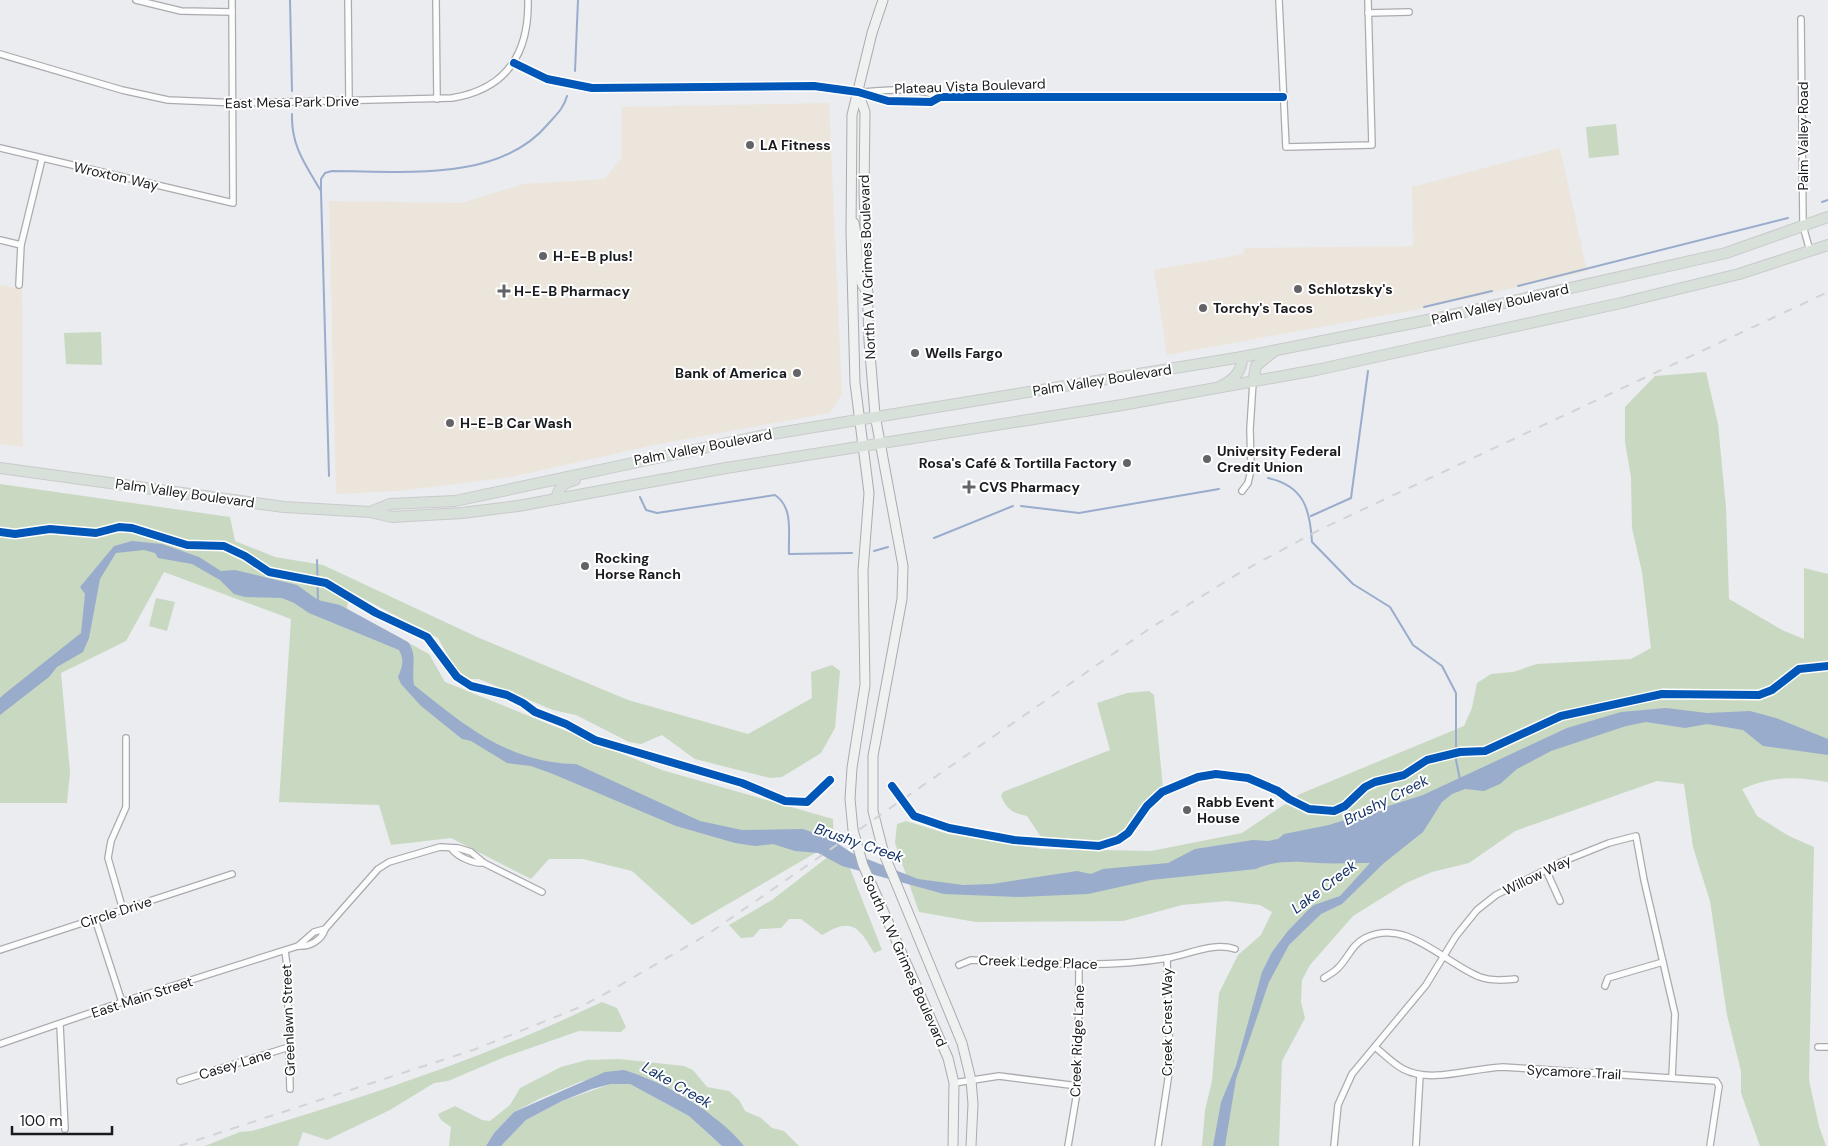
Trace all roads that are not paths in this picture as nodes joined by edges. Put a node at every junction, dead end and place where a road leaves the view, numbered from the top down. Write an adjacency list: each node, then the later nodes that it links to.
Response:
1 (136, 0): 9 (street)
2 (232, 0): 9 (street)
3 (348, 0): 19 (street)
4 (436, 0): 18 (street)
5 (528, 0): 14 (street, East Mesa Park Drive)
6 (883, 0): 15 (main road, North A W Grimes Boulevard)
7 (1279, 0): 16 (street)
8 (1368, 0): 11 (street)
9 (232, 12): 20 (street)
10 (1409, 12): 11 (street)
11 (1368, 13): 16 (street)
12 (1801, 20): 25 (street, Palm Valley Road)
13 (0, 54): 20 (street, East Mesa Park Drive)
14 (514, 63): 15 (street, Plateau Vista Boulevard); 18 (street, East Mesa Park Drive)
15 (858, 92): 17 (street, Plateau Vista Boulevard); 17 (street, Plateau Vista Boulevard); 23 (main road, North A W Grimes Boulevard); 31 (main road, North A W Grimes Boulevard)
16 (1283, 96): 17 (street, Plateau Vista Boulevard)
17 (940, 97)
18 (437, 99): 19 (street, East Mesa Park Drive)
19 (349, 101): 20 (street, East Mesa Park Drive)
20 (232, 103): 22 (street, Wroxton Way)
21 (0, 148): 22 (street, Wroxton Way)
22 (42, 159): 27 (street)
23 (851, 208): 31 (main road); 37 (main road, North A W Grimes Boulevard)
24 (1828, 217): 25 (highway, Palm Valley Boulevard)
25 (1803, 226): 29 (street, Palm Valley Road); 32 (highway, Palm Valley Boulevard)
26 (0, 240): 27 (street)
27 (21, 245): 30 (street)
28 (1828, 245): 29 (highway, Palm Valley Boulevard)
29 (1810, 251): 34 (highway, Palm Valley Boulevard)
30 (19, 285)
31 (868, 292): 36 (main road, North A W Grimes Boulevard)
32 (1276, 350): 33 (highway, Palm Valley Boulevard); 34 (highway)
33 (1242, 357): 35 (highway); 36 (highway, Palm Valley Boulevard)
34 (1253, 382): 35 (highway, Palm Valley Boulevard); 42 (street)
35 (1218, 388): 38 (highway, Palm Valley Boulevard)
36 (875, 415): 37 (highway, Palm Valley Boulevard); 38 (main road, North A W Grimes Boulevard)
37 (859, 418): 39 (main road, South A W Grimes Boulevard); 40 (highway, Palm Valley Boulevard)
38 (879, 443): 39 (highway, Palm Valley Boulevard); 72 (main road, South A W Grimes Boulevard)
39 (862, 446): 43 (highway, Palm Valley Boulevard); 74 (main road, South A W Grimes Boulevard)
40 (641, 459): 43 (highway); 44 (highway, Palm Valley Boulevard)
41 (0, 468): 44 (highway, Palm Valley Boulevard)
42 (1242, 491)
43 (556, 499): 44 (highway, Palm Valley Boulevard)
44 (370, 512)
45 (126, 738): 50 (street)
46 (1546, 870): 49 (street); 55 (street, Willow Way); 57 (street, Willow Way)
47 (232, 874): 50 (street, Circle Drive)
48 (542, 892): 53 (street, East Main Street)
49 (1560, 901)
50 (122, 910): 51 (street, Circle Drive)
51 (95, 919): 52 (street, Circle Drive); 63 (street)
52 (0, 950)
53 (285, 950): 63 (street, East Main Street); 67 (street, Greenlawn Street)
54 (1235, 950): 56 (street, Creek Ledge Place)
55 (1444, 956): 60 (street); 61 (street); 66 (street, Willow Way)
56 (1167, 958): 59 (street, Creek Ledge Place); 81 (street, Creek Crest Way)
57 (1663, 962): 62 (street); 71 (street, Willow Way)
58 (960, 965): 59 (street, Creek Ledge Place)
59 (1079, 966): 75 (street, Creek Ridge Lane)
60 (1324, 978)
61 (1514, 979)
62 (1605, 986)
63 (122, 1002): 64 (street, East Main Street)
64 (60, 1025): 65 (street, East Main Street); 77 (street)
65 (0, 1044)
66 (1375, 1046): 70 (street, Sycamore Trail); 82 (street, Willow Way)
67 (289, 1047): 73 (street, Casey Lane); 76 (street, Greenlawn Street)
68 (1818, 1047): 69 (street)
69 (1828, 1047)
70 (1420, 1076): 71 (street, Sycamore Trail); 83 (street)
71 (1672, 1077): 84 (street, Sycamore Trail)
72 (971, 1080): 74 (street); 75 (street); 79 (main road, South A W Grimes Boulevard)
73 (180, 1081)
74 (954, 1084): 78 (main road, South A W Grimes Boulevard)
75 (1078, 1086): 80 (street, Creek Ridge Lane)
76 (290, 1089)
77 (66, 1129)
78 (953, 1146)
79 (970, 1146)
80 (1068, 1146)
81 (1158, 1146)
82 (1334, 1146)
83 (1416, 1146)
84 (1710, 1146)

